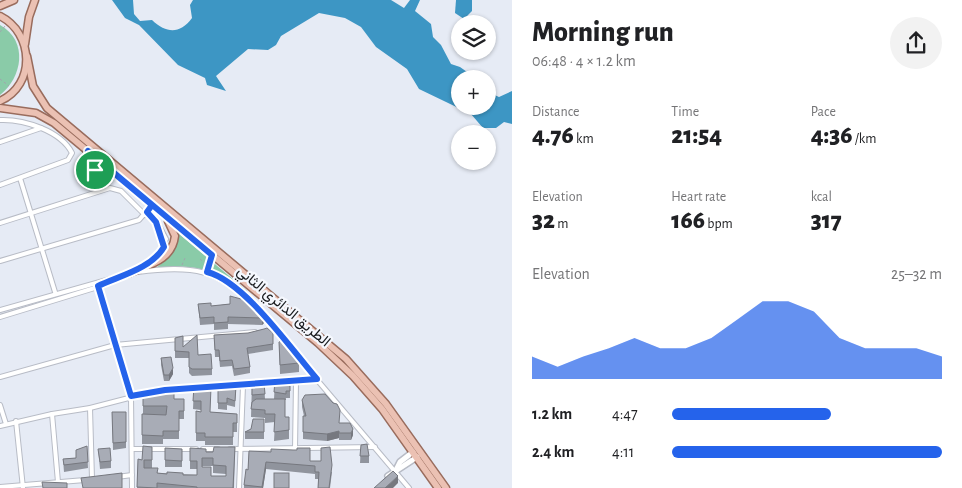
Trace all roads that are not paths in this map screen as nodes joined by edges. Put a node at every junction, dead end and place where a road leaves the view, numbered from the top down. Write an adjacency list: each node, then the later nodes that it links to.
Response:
1 (14, 0): 3 (main road)
2 (34, 0): 5 (main road)
3 (0, 6)
4 (0, 16): 5 (main road)
5 (25, 45): 6 (main road, الطريق الدائري الثاني)
6 (27, 56): 7 (main road); 25 (main road, الطريق الدائري الثاني)
7 (0, 101)
8 (0, 108): 12 (main road, الطريق الدائري الثاني)
9 (0, 120): 10 (street)
10 (41, 128): 11 (street); 14 (street)
11 (0, 142)
12 (88, 151): 13 (main road, الطريق الدائري الثاني); 13 (lane)
13 (109, 169): 16 (main road, الطريق الدائري الثاني)
14 (20, 178): 15 (street); 18 (street)
15 (0, 185)
16 (152, 205): 17 (main road, الطريق الدائري الثاني); 19 (street)
17 (159, 211): 25 (main road, الطريق الدائري الثاني); 26 (main road)
18 (32, 213): 19 (street); 21 (street); 23 (street)
19 (146, 213): 20 (lane); 23 (street)
20 (156, 222): 22 (lane); 22 (lane)
21 (0, 223)
22 (164, 247): 26 (lane)
23 (42, 248): 24 (street); 30 (street)
24 (0, 261)
25 (234, 268): 52 (main road, الطريق الدائري الثاني); 68 (main road, الطريق الدائري الثاني)
26 (140, 269): 27 (main road)
27 (128, 274): 28 (street); 33 (street)
28 (109, 280): 29 (street); 30 (street)
29 (98, 286): 32 (street); 34 (street)
30 (55, 292): 31 (street)
31 (1, 309): 32 (street)
32 (2, 316)
33 (275, 330): 34 (street); 36 (street)
34 (115, 345): 35 (street); 41 (street)
35 (0, 377)
36 (317, 379): 37 (street); 48 (street)
37 (296, 381): 38 (street); 51 (street)
38 (243, 386): 39 (street); 50 (street)
39 (165, 390)
40 (157, 391): 41 (street)
41 (131, 396): 43 (street); 49 (street)
42 (0, 405): 46 (street)
43 (90, 408): 44 (street); 57 (street)
44 (52, 414): 45 (street); 60 (street)
45 (16, 421): 46 (street); 61 (street)
46 (6, 424): 47 (street)
47 (0, 426)
48 (375, 448): 51 (street); 53 (street)
49 (132, 449): 50 (street); 54 (street)
50 (240, 449): 51 (street); 65 (street)
51 (295, 450)
52 (415, 454): 53 (street); 67 (main road, الطريق الدائري الثاني)
53 (395, 470): 59 (street); 66 (street)
54 (132, 475): 56 (street); 64 (street)
55 (100, 478): 57 (street)
56 (108, 478)
57 (92, 479): 58 (street)
58 (72, 481): 60 (street); 63 (street)
59 (382, 481)
60 (58, 482): 61 (street)
61 (23, 486): 62 (street)
62 (0, 487)
63 (73, 488)
64 (132, 488)
65 (239, 488)
66 (409, 488)
67 (438, 488)
68 (446, 488)

